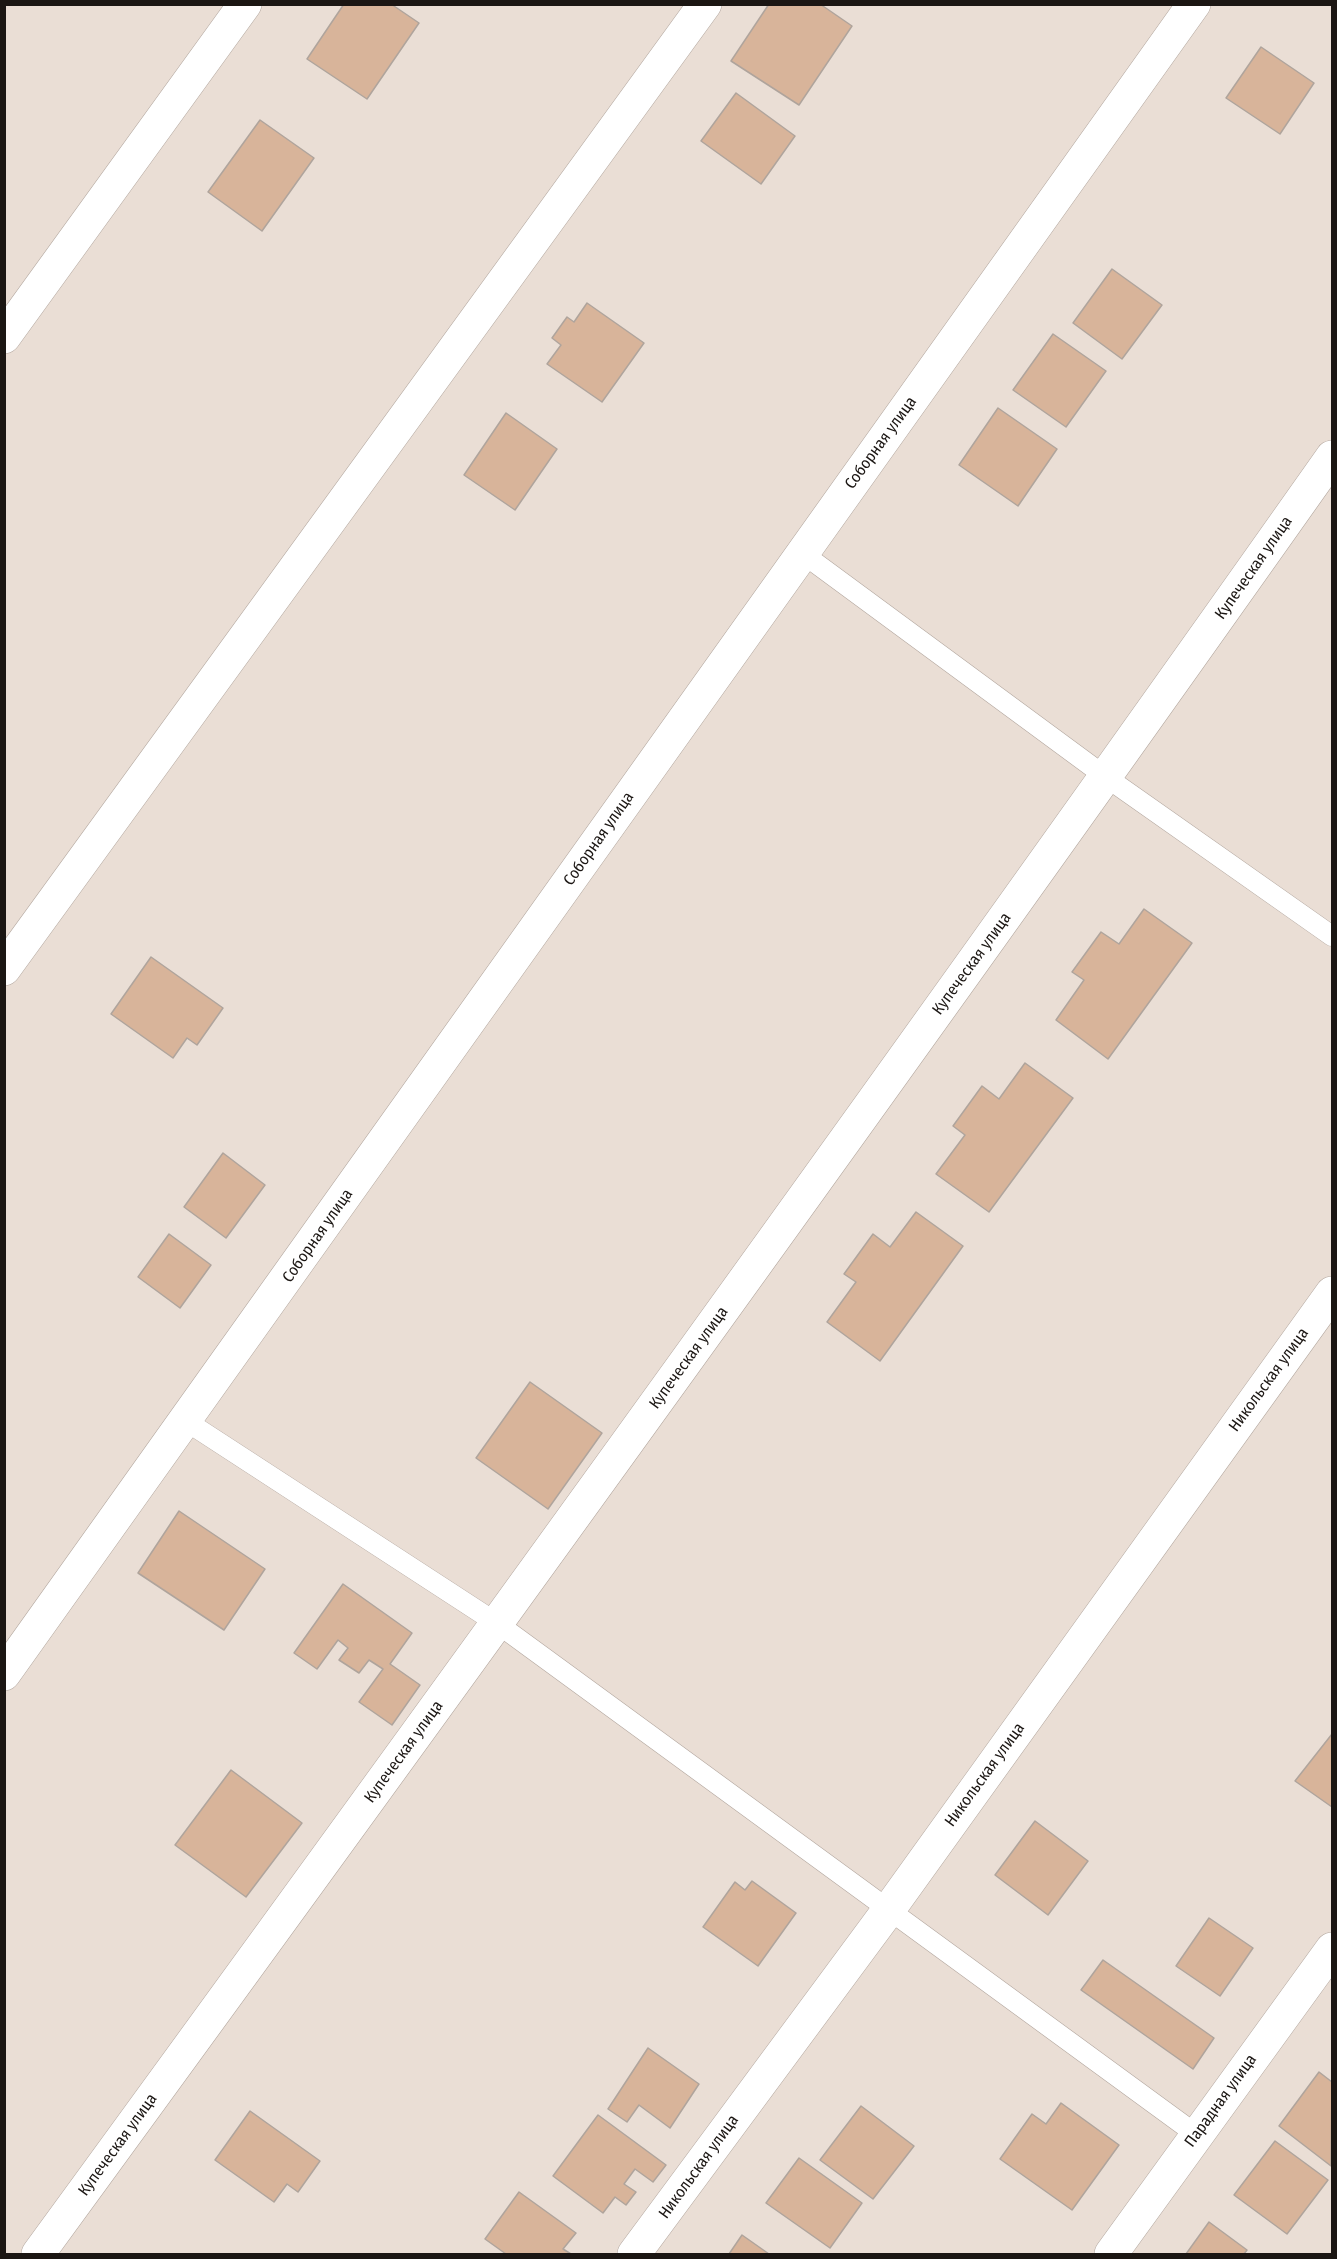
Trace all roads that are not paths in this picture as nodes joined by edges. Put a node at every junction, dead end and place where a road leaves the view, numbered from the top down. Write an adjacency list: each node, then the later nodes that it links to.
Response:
1 (244, 4): 4 (street)
2 (1194, 4): 6 (street, Соборная улица)
3 (704, 5): 9 (street)
4 (4, 338)
5 (1332, 457): 7 (street, Купеческая улица)
6 (802, 553): 7 (lane); 11 (street, Соборная улица)
7 (1106, 777): 8 (lane); 12 (street, Купеческая улица)
8 (1332, 936)
9 (4, 969)
10 (1332, 1293): 14 (street, Никольская улица)
11 (186, 1421): 12 (lane); 13 (street, Соборная улица)
12 (498, 1624): 14 (lane); 17 (street, Купеческая улица)
13 (4, 1674)
14 (890, 1908): 16 (lane); 18 (street, Никольская улица)
15 (1332, 1949): 16 (street, Парадная улица)
16 (1197, 2135): 19 (street, Парадная улица)
17 (38, 2254)
18 (634, 2254)
19 (1111, 2254)

